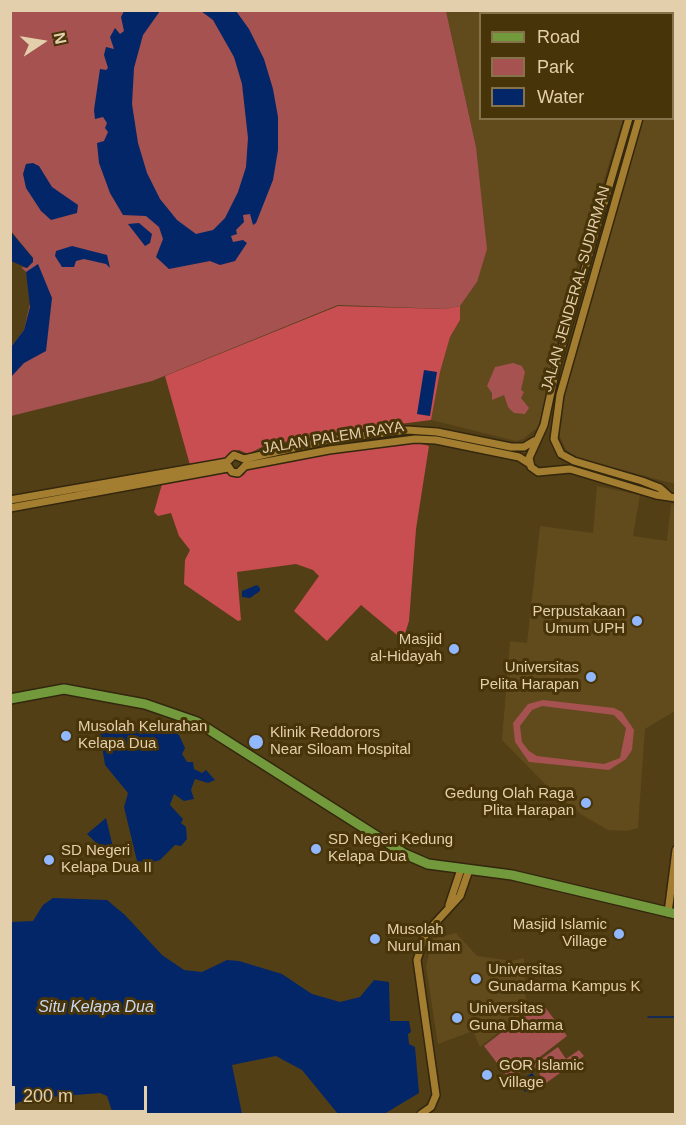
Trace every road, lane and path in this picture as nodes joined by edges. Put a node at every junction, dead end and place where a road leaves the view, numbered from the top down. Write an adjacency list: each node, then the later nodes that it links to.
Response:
1 (628, 120): 3 (street, JALAN JENDERAL SUDIRMAN)
2 (638, 120): 4 (street, JALAN JENDERAL SUDIRMAN)
3 (616, 165): 4 (street); 6 (street, JALAN JENDERAL SUDIRMAN)
4 (617, 194): 5 (street, JALAN JENDERAL SUDIRMAN)
5 (591, 278): 6 (street); 7 (street, JALAN JENDERAL SUDIRMAN)
6 (578, 291): 8 (street, JALAN JENDERAL SUDIRMAN)
7 (565, 374): 8 (street); 10 (street, JALAN JENDERAL SUDIRMAN)
8 (551, 395): 9 (street, JALAN JENDERAL SUDIRMAN)
9 (537, 440): 11 (street, JALAN PALEM RAYA); 12 (street)
10 (574, 461): 14 (street, JALAN PALEM RAYA)
11 (245, 463): 12 (street, JALAN PALEM RAYA); 13 (street); 13 (street)
12 (530, 464): 15 (street, JALAN PALEM RAYA)
13 (228, 465): 17 (street); 18 (street)
14 (624, 476): 15 (street); 16 (street, JALAN PALEM RAYA)
15 (603, 478): 16 (street, JALAN PALEM RAYA)
16 (672, 497)
17 (10, 500)
18 (10, 508)
19 (10, 699): 21 (main road)
20 (675, 850): 22 (street)
21 (465, 869): 22 (main road); 23 (street)
22 (672, 911)
23 (421, 1114)

